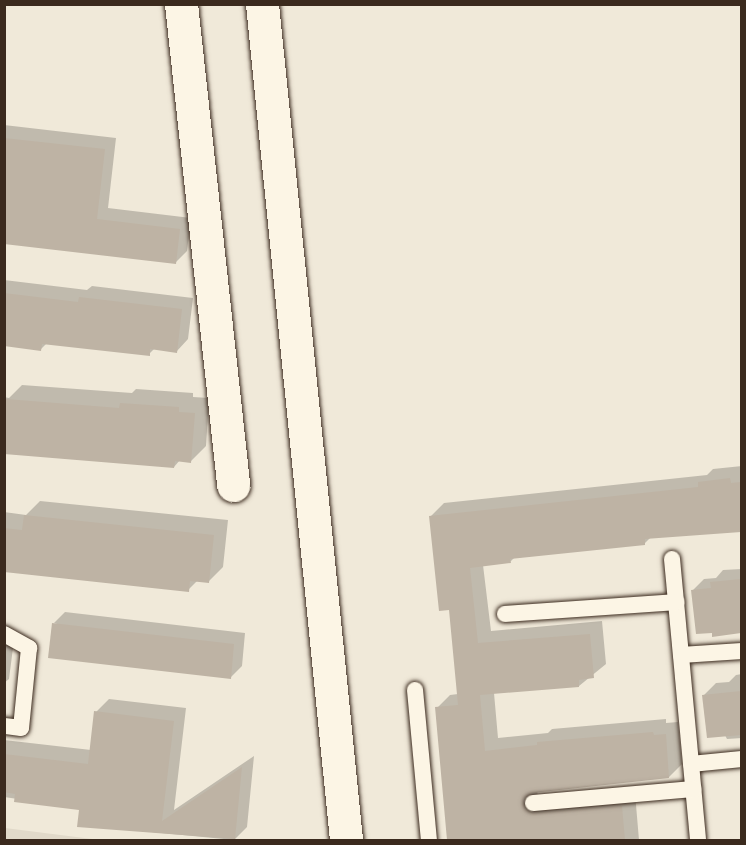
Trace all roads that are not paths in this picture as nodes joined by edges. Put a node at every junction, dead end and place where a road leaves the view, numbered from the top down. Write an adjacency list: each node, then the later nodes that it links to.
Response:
1 (180, 4): 3 (street)
2 (262, 4): 16 (street)
3 (233, 485)
4 (672, 559): 5 (lane)
5 (676, 602): 6 (lane); 9 (lane)
6 (505, 614)
7 (4, 634): 11 (lane)
8 (741, 651): 9 (lane)
9 (681, 655): 13 (lane)
10 (416, 690): 17 (lane)
11 (4, 726)
12 (741, 759): 13 (lane)
13 (691, 764): 14 (lane)
14 (693, 789): 15 (lane); 18 (lane)
15 (534, 802)
16 (346, 840)
17 (429, 840)
18 (698, 840)

